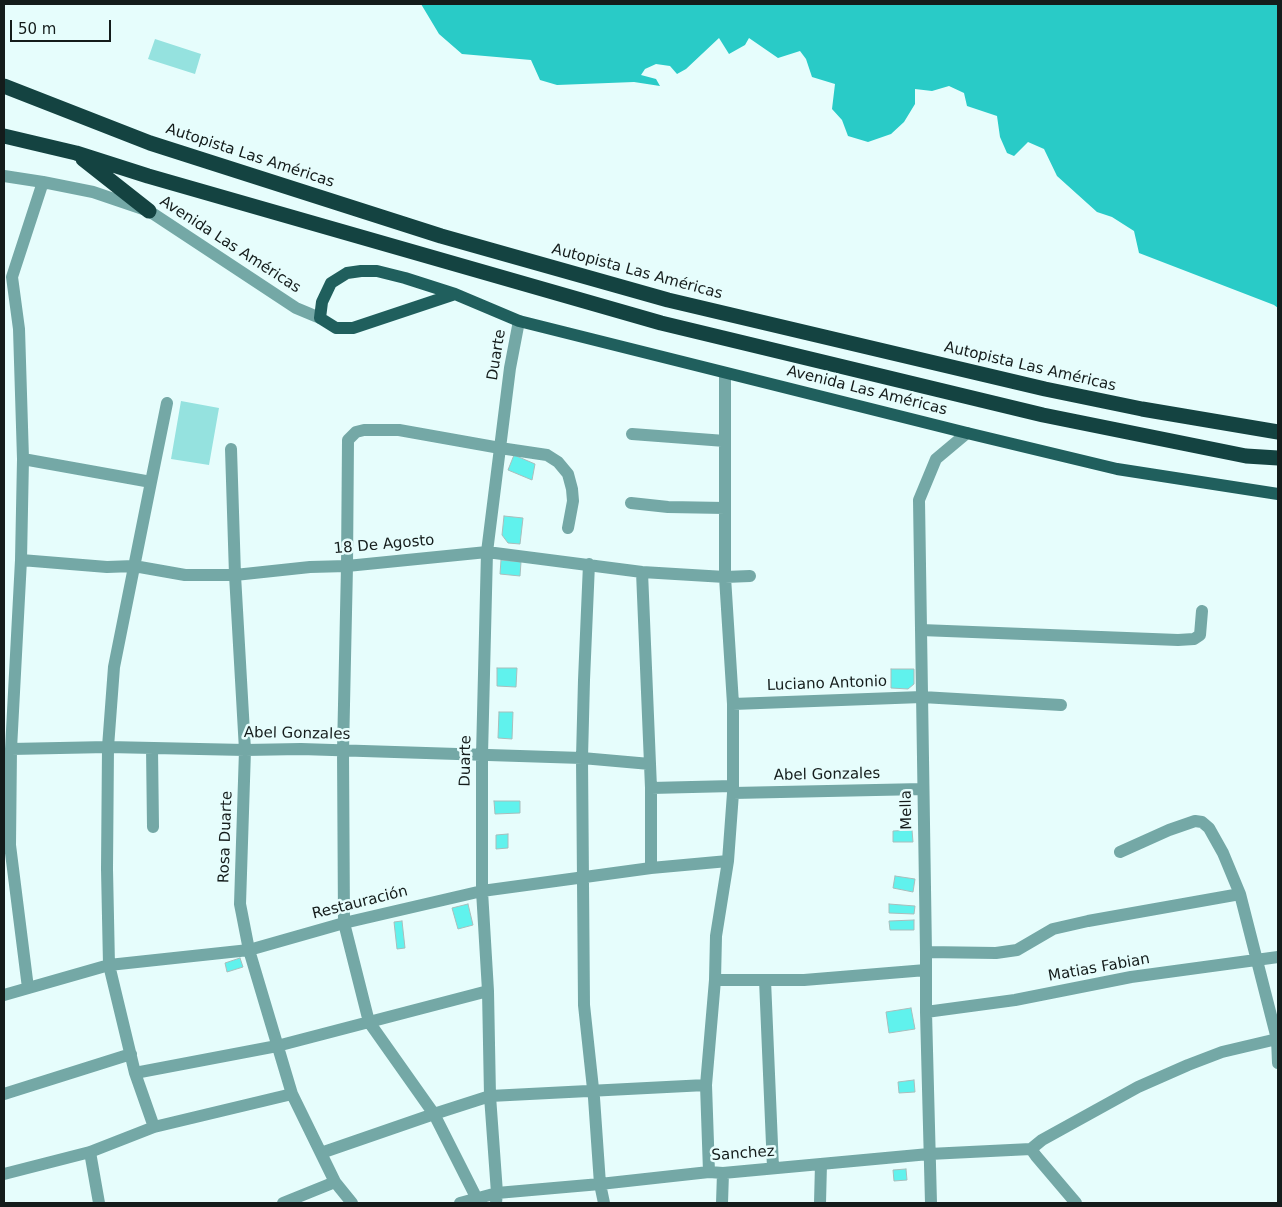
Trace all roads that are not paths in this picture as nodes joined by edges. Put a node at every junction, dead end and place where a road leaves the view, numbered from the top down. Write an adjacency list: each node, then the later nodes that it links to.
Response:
1 (4, 86): 12 (highway, Autopista Las Américas)
2 (4, 136): 3 (highway)
3 (76, 153): 6 (highway); 18 (highway)
4 (4, 176): 5 (street, Avenida Las Américas)
5 (43, 182): 6 (street, Avenida Las Américas); 19 (street)
6 (149, 211): 8 (street, Avenida Las Américas)
7 (454, 294): 8 (main road, Avenida Las Américas); 8 (main road, Avenida Las Américas); 9 (main road, Avenida Las Américas)
8 (320, 318)
9 (519, 321): 10 (main road, Avenida Las Américas); 16 (street, Duarte)
10 (725, 373): 13 (main road, Avenida Las Américas); 15 (street)
11 (167, 403): 20 (street)
12 (1278, 432)
13 (967, 433): 21 (main road, Avenida Las Américas); 35 (street, Mella)
14 (632, 434): 15 (street)
15 (725, 441): 23 (street)
16 (500, 448): 24 (street); 25 (street, Duarte); 29 (street)
17 (232, 449): 31 (street, Rosa Duarte)
18 (1278, 458)
19 (23, 459): 20 (street); 26 (street)
20 (151, 482): 28 (street)
21 (1278, 494)
22 (631, 504): 23 (street)
23 (725, 508): 33 (street)
24 (568, 528)
25 (487, 552): 27 (street, 18 De Agosto); 29 (street, 18 De Agosto); 44 (street, Duarte)
26 (21, 560): 28 (street, 18 De Agosto); 41 (street)
27 (589, 564): 30 (street, 18 De Agosto); 45 (street)
28 (134, 566): 31 (street, 18 De Agosto); 39 (street)
29 (348, 566): 31 (street, 18 De Agosto); 43 (street)
30 (642, 572): 33 (street, 18 De Agosto); 46 (street)
31 (236, 575): 42 (street, Rosa Duarte)
32 (750, 576): 33 (street, 18 De Agosto)
33 (725, 578): 37 (street)
34 (1202, 611): 35 (street)
35 (921, 630): 36 (street, Mella)
36 (922, 698): 37 (street, Luciano Antonio); 38 (street, Luciano Antonio); 49 (street, Mella)
37 (733, 704): 48 (street)
38 (1061, 705)
39 (108, 748): 40 (street, Abel Gonzales); 41 (street, Abel Gonzales); 63 (street)
40 (152, 748): 42 (street, Abel Gonzales); 50 (street)
41 (11, 749): 51 (street)
42 (245, 750): 43 (street, Abel Gonzales); 59 (street, Rosa Duarte)
43 (343, 751): 44 (street, Abel Gonzales); 58 (street)
44 (482, 755): 45 (street, Abel Gonzales); 56 (street, Duarte)
45 (582, 758): 46 (street, Abel Gonzales); 55 (street)
46 (650, 764): 47 (street)
47 (651, 788): 48 (street, Abel Gonzales); 54 (street)
48 (733, 789): 49 (street, Abel Gonzales); 53 (street)
49 (923, 789): 60 (street, Mella)
50 (154, 827)
51 (7, 845): 67 (street)
52 (1120, 852): 57 (street)
53 (728, 861): 54 (street, Restauración); 65 (street)
54 (651, 868): 55 (street, Restauración)
55 (583, 876): 56 (street, Restauración); 78 (street)
56 (482, 891): 58 (street, Restauración); 68 (street, Duarte)
57 (1240, 894): 60 (street); 62 (street)
58 (344, 923): 59 (street, Restauración); 71 (street)
59 (248, 950): 63 (street, Restauración); 73 (street, Rosa Duarte)
60 (926, 952): 64 (street, Mella)
61 (1278, 957): 62 (street, Matias Fabian)
62 (1257, 960): 70 (street, Matias Fabian); 72 (street)
63 (109, 964): 67 (street, Restauración); 74 (street)
64 (926, 970): 66 (street); 70 (street, Mella)
65 (715, 980): 66 (street); 77 (street)
66 (765, 980): 89 (street)
67 (28, 988): 69 (street, Restauración)
68 (488, 991): 71 (street); 81 (street, Duarte)
69 (4, 995)
70 (926, 1012): 87 (street, Mella)
71 (369, 1022): 73 (street); 82 (street)
72 (1277, 1039): 75 (street); 84 (street)
73 (277, 1046): 76 (street); 80 (street, Rosa Duarte)
74 (131, 1054): 76 (street); 79 (street)
75 (1278, 1063)
76 (134, 1073): 83 (street)
77 (706, 1085): 78 (street); 90 (street)
78 (594, 1090): 81 (street); 94 (street)
79 (4, 1094)
80 (292, 1094): 83 (street); 86 (street, Rosa Duarte)
81 (490, 1096): 82 (street); 95 (street, Duarte)
82 (434, 1114): 86 (street); 96 (street)
83 (154, 1127): 85 (street)
84 (1031, 1149): 87 (street, Sanchez); 105 (street)
85 (90, 1152): 92 (street); 97 (street)
86 (322, 1153): 93 (street, Rosa Duarte)
87 (929, 1154): 88 (street, Sanchez); 104 (street, Mella)
88 (821, 1164): 89 (street, Sanchez); 103 (street)
89 (773, 1168): 91 (street, Sanchez)
90 (709, 1172): 91 (street, Sanchez); 94 (street, Sanchez)
91 (723, 1173): 102 (street)
92 (4, 1174)
93 (335, 1182): 98 (street); 99 (street, Rosa Duarte)
94 (600, 1184): 95 (street, Sanchez); 101 (street)
95 (496, 1198): 96 (street, Sanchez)
96 (477, 1199): 100 (street, Sanchez)
97 (100, 1203)
98 (283, 1203)
99 (352, 1203)
100 (460, 1203)
101 (604, 1203)
102 (722, 1203)
103 (820, 1203)
104 (931, 1203)
105 (1076, 1203)

